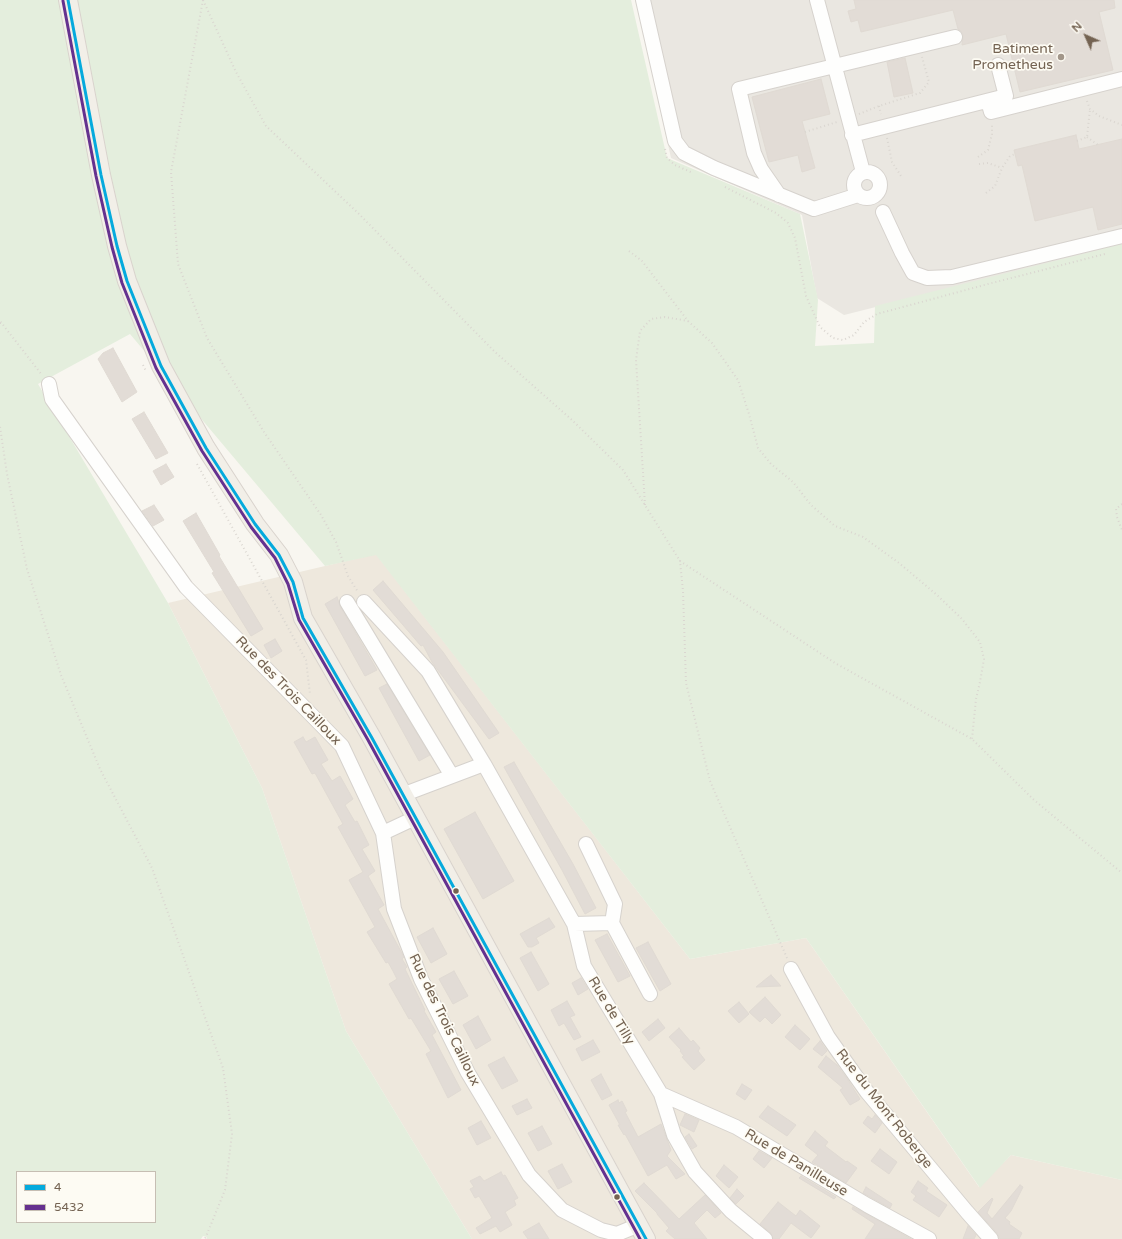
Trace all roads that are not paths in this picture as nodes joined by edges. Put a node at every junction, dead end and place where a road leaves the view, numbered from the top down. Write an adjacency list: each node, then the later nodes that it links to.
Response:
1 (68, 0): 19 (main road)
2 (643, 0): 11 (street)
3 (817, 0): 6 (street)
4 (955, 37): 6 (street)
5 (998, 65): 8 (street)
6 (834, 66): 9 (street); 11 (street)
7 (1122, 79): 8 (street)
8 (989, 106): 9 (street)
9 (852, 135): 10 (street)
10 (863, 172): 12 (street); 12 (street)
11 (779, 195): 12 (street)
12 (869, 195): 13 (street)
13 (1122, 236)
14 (48, 384): 21 (street, Rue des Trois Cailloux)
15 (347, 602): 18 (street)
16 (364, 602): 17 (street, Rue de Tilly)
17 (484, 764): 18 (street); 24 (street, Rue de Tilly)
18 (452, 776): 19 (street)
19 (402, 795): 20 (main road)
20 (415, 818): 21 (street); 28 (main road)
21 (383, 833): 28 (street, Rue des Trois Cailloux)
22 (586, 844): 23 (street)
23 (612, 923): 24 (street); 26 (street)
24 (574, 924): 27 (street, Rue de Tilly)
25 (791, 969): 31 (street, Rue du Mont Roberge)
26 (650, 994)
27 (661, 1094): 29 (street, Rue de Tilly); 30 (street, Rue de Panilleuse)
28 (643, 1232)
29 (765, 1239)
30 (929, 1239)
31 (991, 1239)

